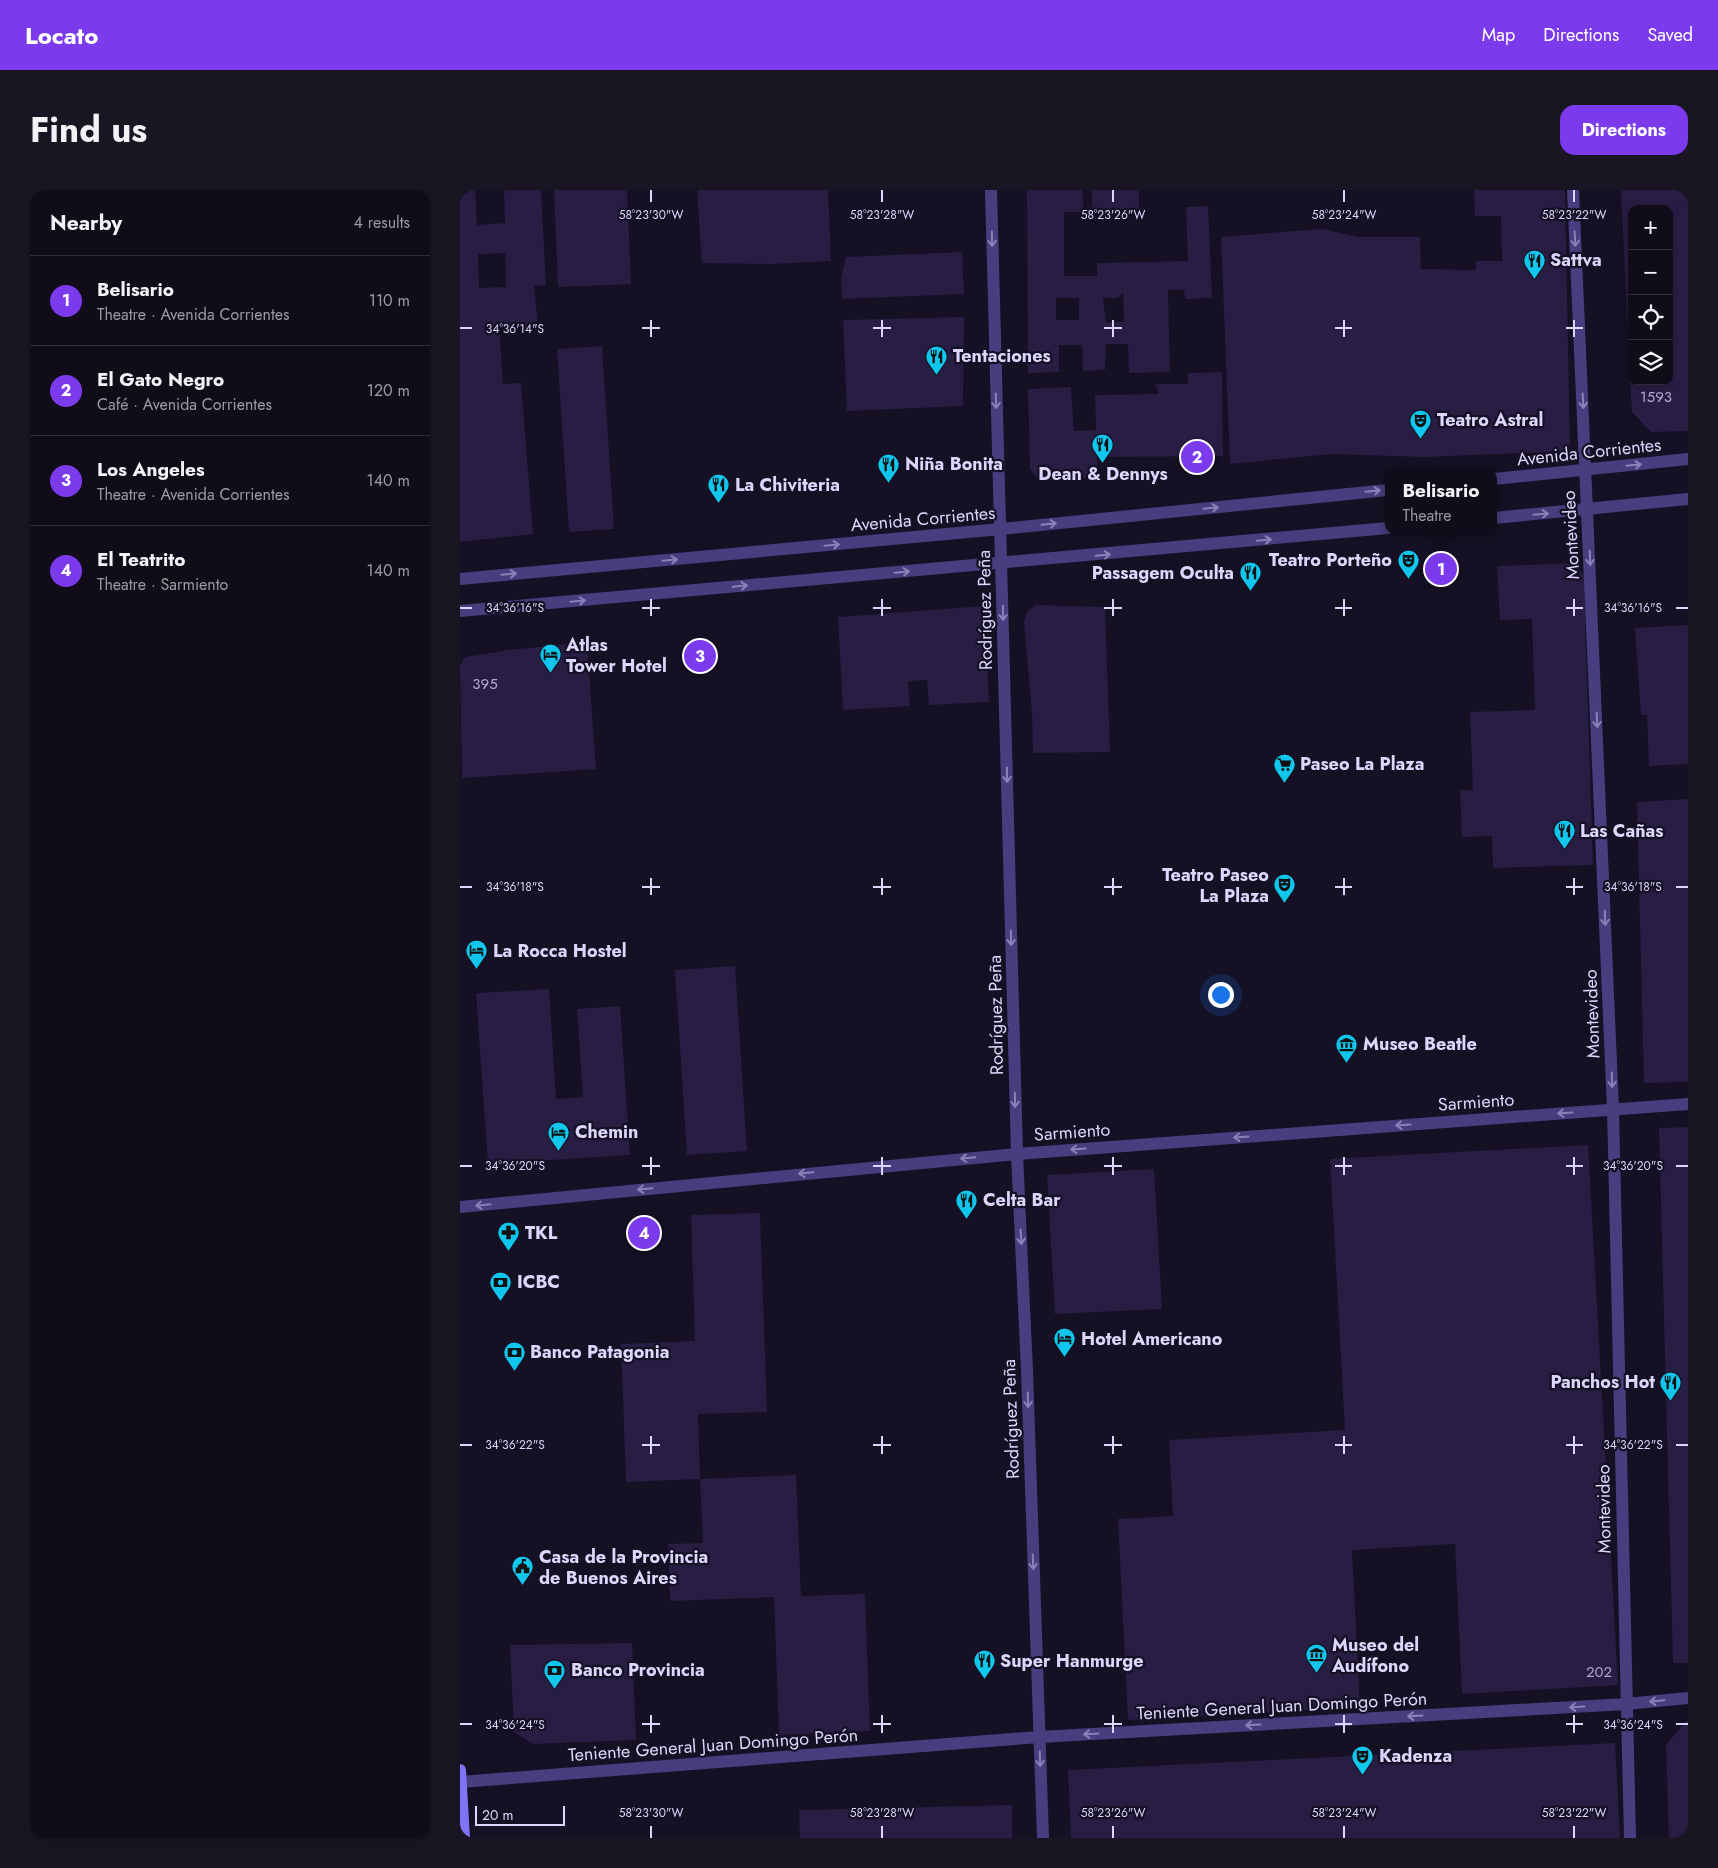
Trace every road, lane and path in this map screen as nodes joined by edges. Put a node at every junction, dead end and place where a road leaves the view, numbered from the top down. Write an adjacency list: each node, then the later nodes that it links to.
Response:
1 (991, 190): 11 (street, Rodríguez Peña, one-way to 11)
2 (1573, 190): 4 (street, Montevideo, one-way to 4)
3 (1688, 459): 4 (street, Avenida Corrientes, one-way to 3)
4 (1585, 470): 5 (street, Avenida Corrientes); 8 (street, Montevideo)
5 (1497, 479)
6 (1385, 490): 11 (street, Avenida Corrientes, one-way to 6)
7 (1688, 499): 8 (street)
8 (1588, 509): 9 (street, one-way to 8); 16 (street, Montevideo, one-way to 16)
9 (1497, 518)
10 (1385, 528): 12 (street, one-way to 10)
11 (1001, 530): 12 (street, Rodríguez Peña); 13 (street, Avenida Corrientes, one-way to 11)
12 (1002, 564): 14 (street, one-way to 12); 17 (street, Rodríguez Peña, one-way to 17)
13 (460, 579)
14 (460, 612)
15 (1688, 1104): 16 (street, Sarmiento)
16 (1613, 1109): 17 (street, Sarmiento, one-way to 17); 20 (street, Montevideo)
17 (1017, 1154): 18 (street, Sarmiento, one-way to 18); 21 (street, Rodríguez Peña, one-way to 21)
18 (460, 1207)
19 (1688, 1698): 20 (street, Teniente General Juan Domingo Perón, one-way to 20)
20 (1626, 1704): 21 (street, Teniente General Juan Domingo Perón, one-way to 21); 25 (street, Montevideo)
21 (1039, 1737): 22 (street, Teniente General Juan Domingo Perón); 24 (street, Rodríguez Peña, one-way to 24)
22 (460, 1778): 23 (main road)
23 (464, 1838)
24 (1043, 1838)
25 (1630, 1838)

